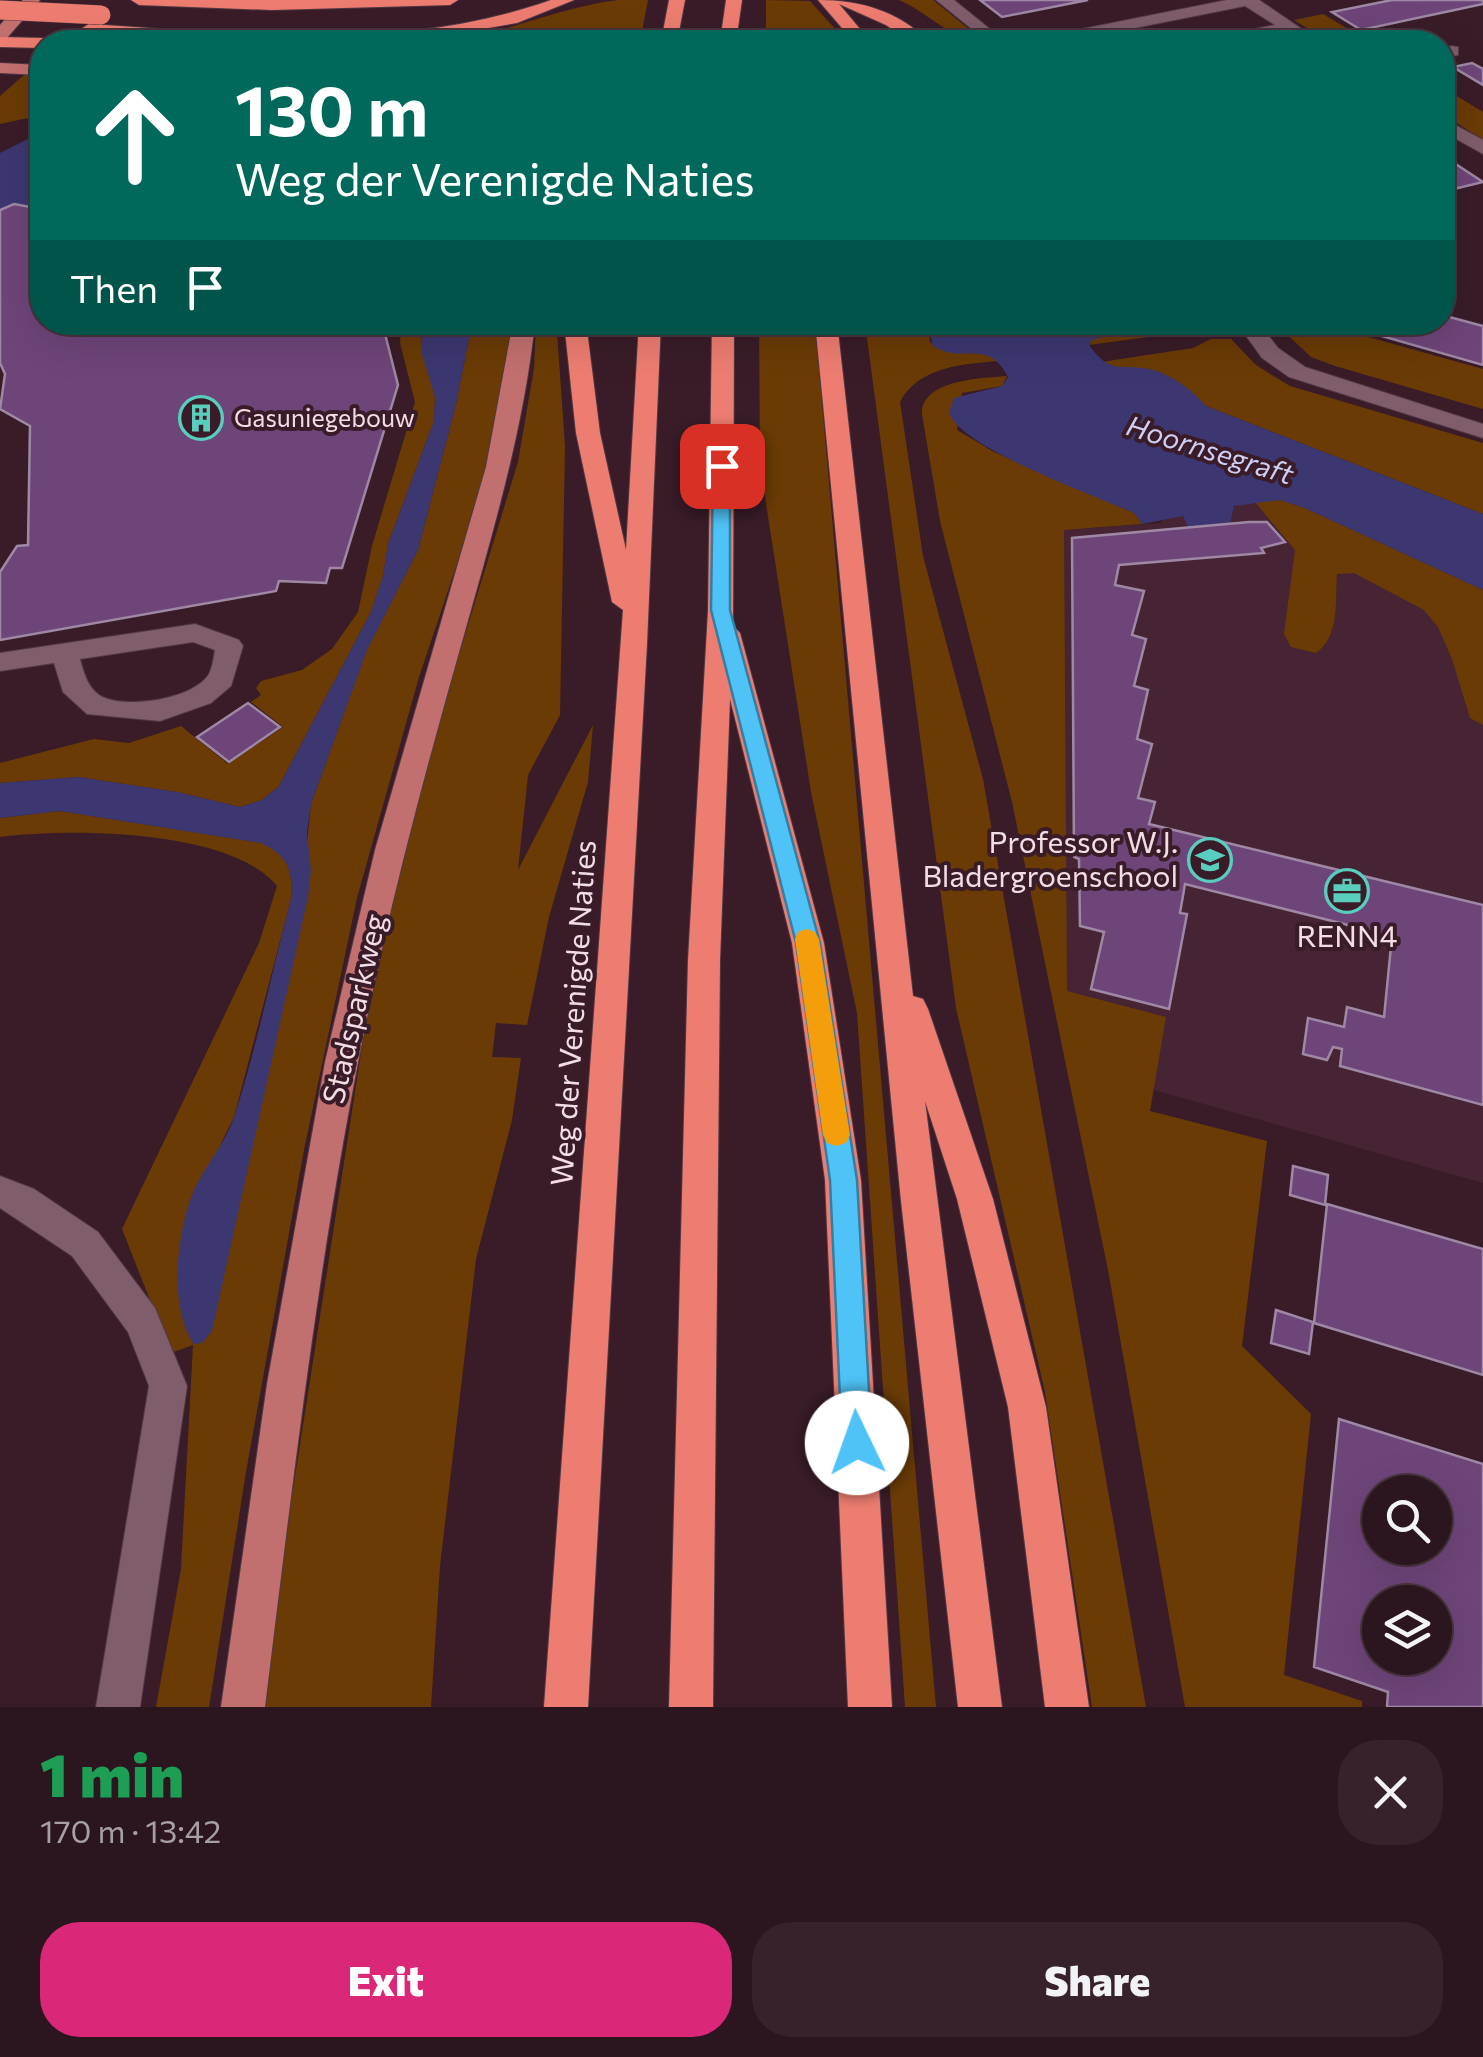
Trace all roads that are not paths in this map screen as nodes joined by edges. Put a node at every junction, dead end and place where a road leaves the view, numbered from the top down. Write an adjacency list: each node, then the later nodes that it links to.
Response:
1 (32, 0): 28 (main road)
2 (139, 0): 3 (highway)
3 (450, 0)
4 (548, 0): 13 (highway, bridge)
5 (566, 0): 18 (highway)
6 (676, 0): 19 (highway)
7 (734, 0): 20 (highway)
8 (826, 0): 21 (highway)
9 (842, 0): 22 (highway)
10 (944, 0): 23 (street)
11 (1250, 0): 12 (street); 16 (street)
12 (1206, 4): 15 (street)
13 (0, 10)
14 (0, 25): 17 (highway)
15 (1112, 27): 24 (street); 25 (street)
16 (1289, 27): 26 (street); 27 (street)
17 (89, 30)
18 (449, 30)
19 (672, 30)
20 (730, 30)
21 (852, 30)
22 (905, 30)
23 (983, 30)
24 (1098, 30)
25 (1116, 30)
26 (1274, 30)
27 (1294, 30)
28 (0, 38): 29 (highway)
29 (30, 43)
30 (0, 68): 31 (main road)
31 (30, 69)
32 (1455, 131): 33 (street)
33 (1483, 148)
34 (522, 335): 48 (main road, Stadsparkweg)
35 (577, 335): 42 (highway)
36 (649, 335): 42 (highway, Weg der Verenigde Naties)
37 (723, 335): 41 (highway)
38 (827, 335): 45 (highway)
39 (1256, 335): 40 (street)
40 (1483, 431)
41 (720, 610): 50 (highway); 51 (highway)
42 (634, 644): 49 (highway, Weg der Verenigde Naties)
43 (65, 655): 43 (street); 44 (street)
44 (0, 662)
45 (894, 958): 52 (highway); 53 (highway)
46 (0, 1192): 47 (street)
47 (118, 1707)
48 (243, 1707)
49 (566, 1707)
50 (692, 1707)
51 (870, 1707)
52 (980, 1707)
53 (1068, 1707)

